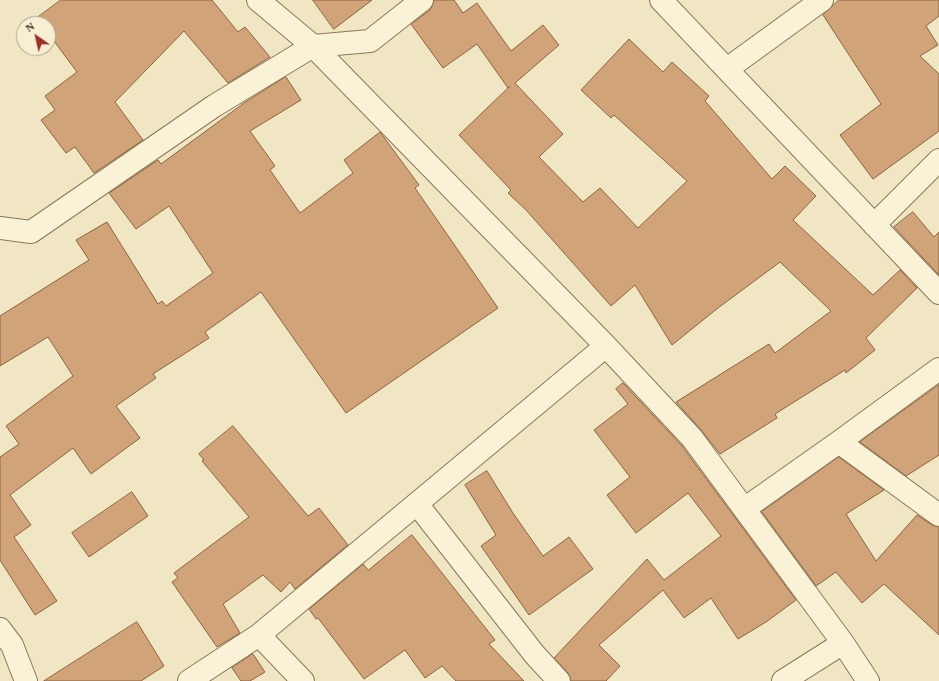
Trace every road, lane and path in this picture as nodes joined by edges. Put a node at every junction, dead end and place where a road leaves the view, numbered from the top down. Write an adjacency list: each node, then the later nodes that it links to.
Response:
1 (258, 0): 5 (street)
2 (422, 0): 5 (street)
3 (661, 0): 6 (street)
4 (822, 0): 6 (street)
5 (313, 46): 9 (street); 11 (street)
6 (727, 69): 8 (street)
7 (939, 160): 8 (street)
8 (874, 225): 10 (street)
9 (0, 228)
10 (939, 293)
11 (606, 346): 14 (street); 15 (street)
12 (939, 369): 13 (street)
13 (839, 442): 15 (street); 16 (street)
14 (417, 504): 18 (street); 23 (street)
15 (744, 509): 19 (street)
16 (939, 515)
17 (0, 629): 20 (street)
18 (259, 635): 21 (street); 22 (street)
19 (843, 643): 24 (street); 25 (street)
20 (26, 681)
21 (189, 681)
22 (303, 681)
23 (559, 681)
24 (783, 681)
25 (868, 681)

